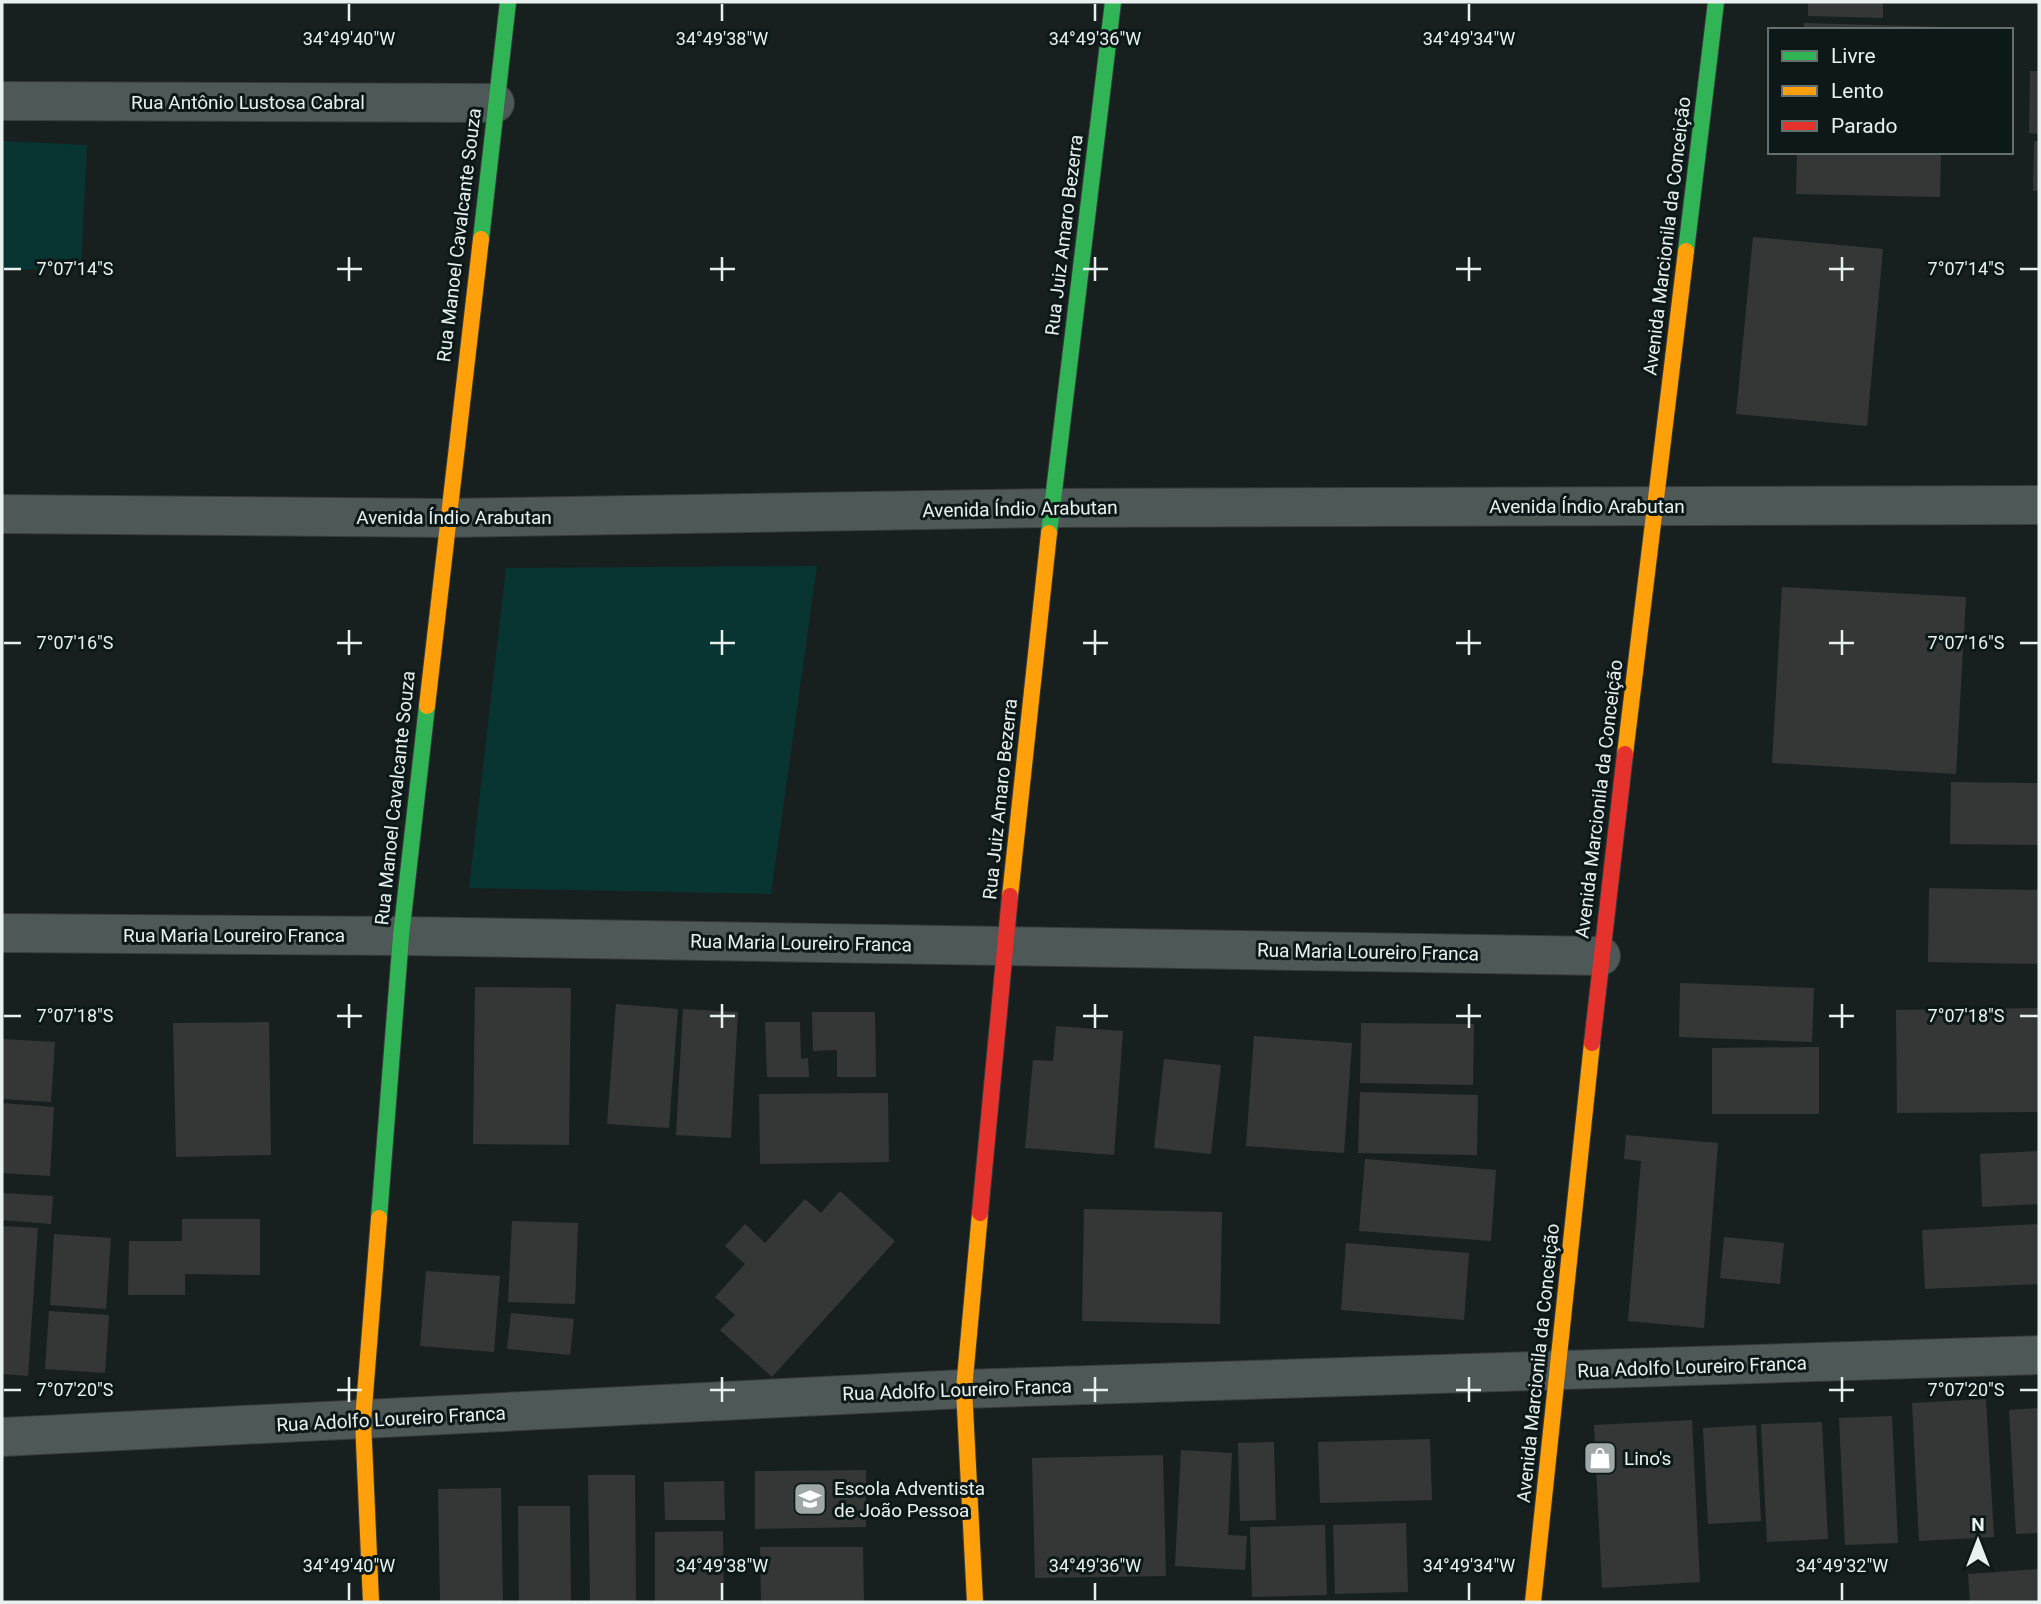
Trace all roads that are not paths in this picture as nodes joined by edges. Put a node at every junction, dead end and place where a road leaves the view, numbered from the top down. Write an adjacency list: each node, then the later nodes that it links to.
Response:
1 (508, 2): 5 (main road, Rua Manoel Cavalcante Souza)
2 (1113, 2): 8 (main road, Rua Juiz Amaro Bezerra)
3 (1716, 2): 7 (main road, Avenida Marcionila da Conceição)
4 (2, 101): 5 (street, Rua Antônio Lustosa Cabral)
5 (495, 103): 10 (main road, Rua Manoel Cavalcante Souza)
6 (2039, 505): 7 (street, Avenida Índio Arabutan)
7 (1657, 506): 8 (street, Avenida Índio Arabutan); 14 (main road, Avenida Marcionila da Conceição)
8 (1052, 508): 10 (street, Avenida Índio Arabutan); 13 (main road, Rua Juiz Amaro Bezerra)
9 (2, 514): 10 (street, Avenida Índio Arabutan)
10 (447, 518): 12 (main road, Rua Manoel Cavalcante Souza)
11 (2, 933): 12 (street, Rua Maria Loureiro Franca)
12 (401, 936): 13 (street, Rua Maria Loureiro Franca); 18 (main road, Rua Manoel Cavalcante Souza)
13 (1005, 946): 14 (street, Rua Maria Loureiro Franca); 17 (main road, Rua Juiz Amaro Bezerra)
14 (1601, 956): 16 (main road, Avenida Marcionila da Conceição)
15 (2039, 1355): 16 (street, Rua Adolfo Loureiro Franca)
16 (1560, 1371): 17 (street, Rua Adolfo Loureiro Franca); 22 (main road, Avenida Marcionila da Conceição)
17 (964, 1389): 18 (street, Rua Adolfo Loureiro Franca); 21 (main road, Rua Juiz Amaro Bezerra)
18 (363, 1420): 19 (street, Rua Adolfo Loureiro Franca); 20 (main road, Rua Manoel Cavalcante Souza)
19 (2, 1437)
20 (371, 1602)
21 (975, 1602)
22 (1533, 1602)

